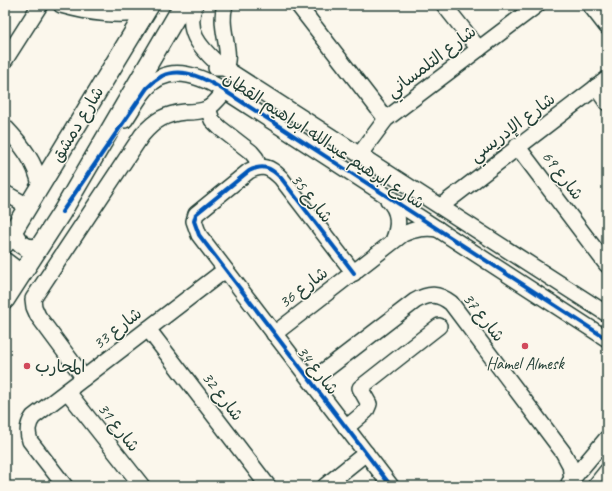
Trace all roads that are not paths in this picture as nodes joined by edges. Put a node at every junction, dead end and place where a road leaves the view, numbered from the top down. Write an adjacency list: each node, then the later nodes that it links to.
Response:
1 (40, 5): 14 (street)
2 (62, 5): 10 (street)
3 (183, 5): 34 (main road, شارع دمشق)
4 (195, 5): 15 (street, شارع ابرهيم عبدالله ابراهيم القطان)
5 (225, 5): 15 (street)
6 (298, 5): 23 (street, شارع التلمساني)
7 (444, 5): 13 (street)
8 (536, 5): 13 (street, شارع التلمساني)
9 (590, 5): 12 (street)
10 (111, 9): 11 (street)
11 (148, 9): 29 (main road, شارع دمشق)
12 (607, 27)
13 (479, 49): 23 (street, شارع التلمساني)
14 (5, 60)
15 (225, 68): 17 (street); 18 (street, شارع ابرهيم عبدالله ابراهيم القطان)
16 (601, 83): 19 (street); 26 (street, شارع الإدريسي)
17 (220, 88): 20 (street); 22 (street, شارع ابرهيم عبدالله ابراهيم القطان); 34 (street, شارع ابرهيم عبدالله ابراهيم القطان)
18 (273, 99): 21 (street, شارع ابرهيم عبدالله ابراهيم القطان); 22 (street)
19 (607, 103)
20 (208, 108): 28 (street); 54 (street)
21 (294, 112): 25 (street); 27 (street, شارع ابرهيم عبدالله ابراهيم القطان)
22 (265, 117): 25 (street, شارع ابرهيم عبدالله ابراهيم القطان)
23 (386, 118): 27 (street, شارع التلمساني)
24 (5, 126): 29 (street)
25 (285, 130): 31 (street, شارع ابرهيم عبدالله ابراهيم القطان)
26 (517, 146): 33 (street, شارع الإدريسي); 41 (street, شارع 69)
27 (360, 154): 33 (street, شارع ابرهيم عبدالله ابراهيم القطان)
28 (258, 166): 42 (street); 43 (street, شارع 35)
29 (40, 186): 32 (main road, شارع دمشق)
30 (5, 193): 32 (street)
31 (383, 195): 35 (street, شارع ابرهيم عبدالله ابراهيم القطان); 37 (street)
32 (28, 206): 36 (main road, شارع دمشق)
33 (441, 206): 39 (street, شارع ابرهيم عبدالله ابراهيم القطان)
34 (62, 212): 38 (main road, شارع دمشق)
35 (438, 229): 37 (street, شارع 36); 45 (street, شارع ابرهيم عبدالله ابراهيم القطان)
36 (9, 237): 38 (main road)
37 (393, 241): 43 (street, شارع 36)
38 (38, 248): 46 (main road, شارع دمشق)
39 (516, 254): 44 (street, شارع ابرهيم عبدالله ابراهيم القطان); 45 (street)
40 (5, 262): 46 (main road)
41 (607, 265)
42 (225, 270): 51 (street, شارع 33); 52 (street, شارع 34)
43 (354, 273): 52 (street, شارع 36)
44 (544, 273): 47 (street); 49 (street, شارع ابرهيم عبدالله ابراهيم القطان)
45 (507, 274): 47 (street, شارع ابرهيم عبدالله ابراهيم القطان)
46 (17, 280): 48 (main road, شارع دمشق)
47 (533, 291): 53 (street, شارع ابرهيم عبدالله ابراهيم القطان)
48 (5, 300)
49 (607, 314)
50 (439, 326): 57 (street)
51 (148, 328): 54 (street, شارع 33); 66 (street, شارع 32)
52 (274, 334): 55 (street, شارع 34)
53 (607, 339)
54 (84, 378): 56 (street, شارع 33)
55 (311, 381): 57 (street, شارع 34); 59 (street, شارع 37)
56 (67, 391): 64 (street, شارع 33); 65 (street, شارع 31)
57 (346, 428): 60 (street, شارع 34)
58 (607, 438): 61 (street)
59 (563, 452): 61 (street); 63 (street, شارع 37)
60 (366, 453): 67 (street); 68 (street, شارع 34)
61 (592, 455): 63 (street)
62 (607, 471): 69 (street)
63 (570, 482)
64 (65, 486)
65 (142, 486)
66 (268, 486)
67 (325, 486)
68 (391, 486)
69 (595, 486)

